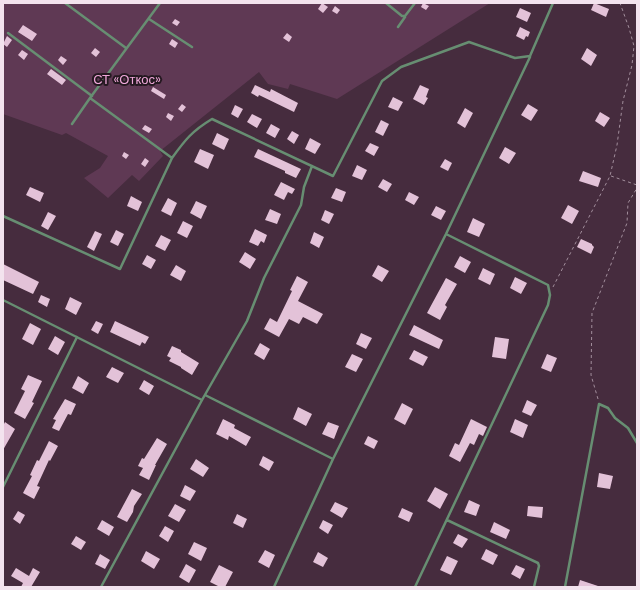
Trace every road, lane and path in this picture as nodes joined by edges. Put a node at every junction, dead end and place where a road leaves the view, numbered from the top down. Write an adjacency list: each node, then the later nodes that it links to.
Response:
1 (65, 3): 12 (lane)
2 (386, 3): 7 (lane)
3 (415, 3): 7 (lane)
4 (553, 3): 13 (lane)
5 (620, 3): 18 (path)
6 (158, 4): 8 (lane)
7 (405, 16): 9 (lane)
8 (149, 19): 11 (lane); 12 (lane)
9 (398, 27)
10 (8, 34): 14 (lane)
11 (192, 47)
12 (126, 48): 14 (lane)
13 (530, 56): 17 (lane); 22 (lane)
14 (91, 97): 15 (lane); 16 (lane)
15 (72, 124)
16 (172, 158): 17 (lane); 21 (lane)
17 (312, 166): 26 (lane)
18 (610, 176): 19 (path); 23 (path)
19 (637, 185)
20 (637, 188): 28 (path)
21 (3, 216)
22 (446, 234): 23 (lane); 30 (lane)
23 (550, 295): 32 (lane)
24 (3, 300): 25 (lane)
25 (77, 337): 27 (lane); 31 (lane)
26 (205, 395): 27 (lane); 30 (lane)
27 (202, 400): 33 (lane)
28 (599, 404): 29 (lane); 37 (lane)
29 (637, 443)
30 (333, 459): 34 (lane)
31 (3, 487)
32 (447, 520): 35 (lane); 36 (lane)
33 (101, 587)
34 (274, 587)
35 (415, 587)
36 (534, 587)
37 (565, 587)

